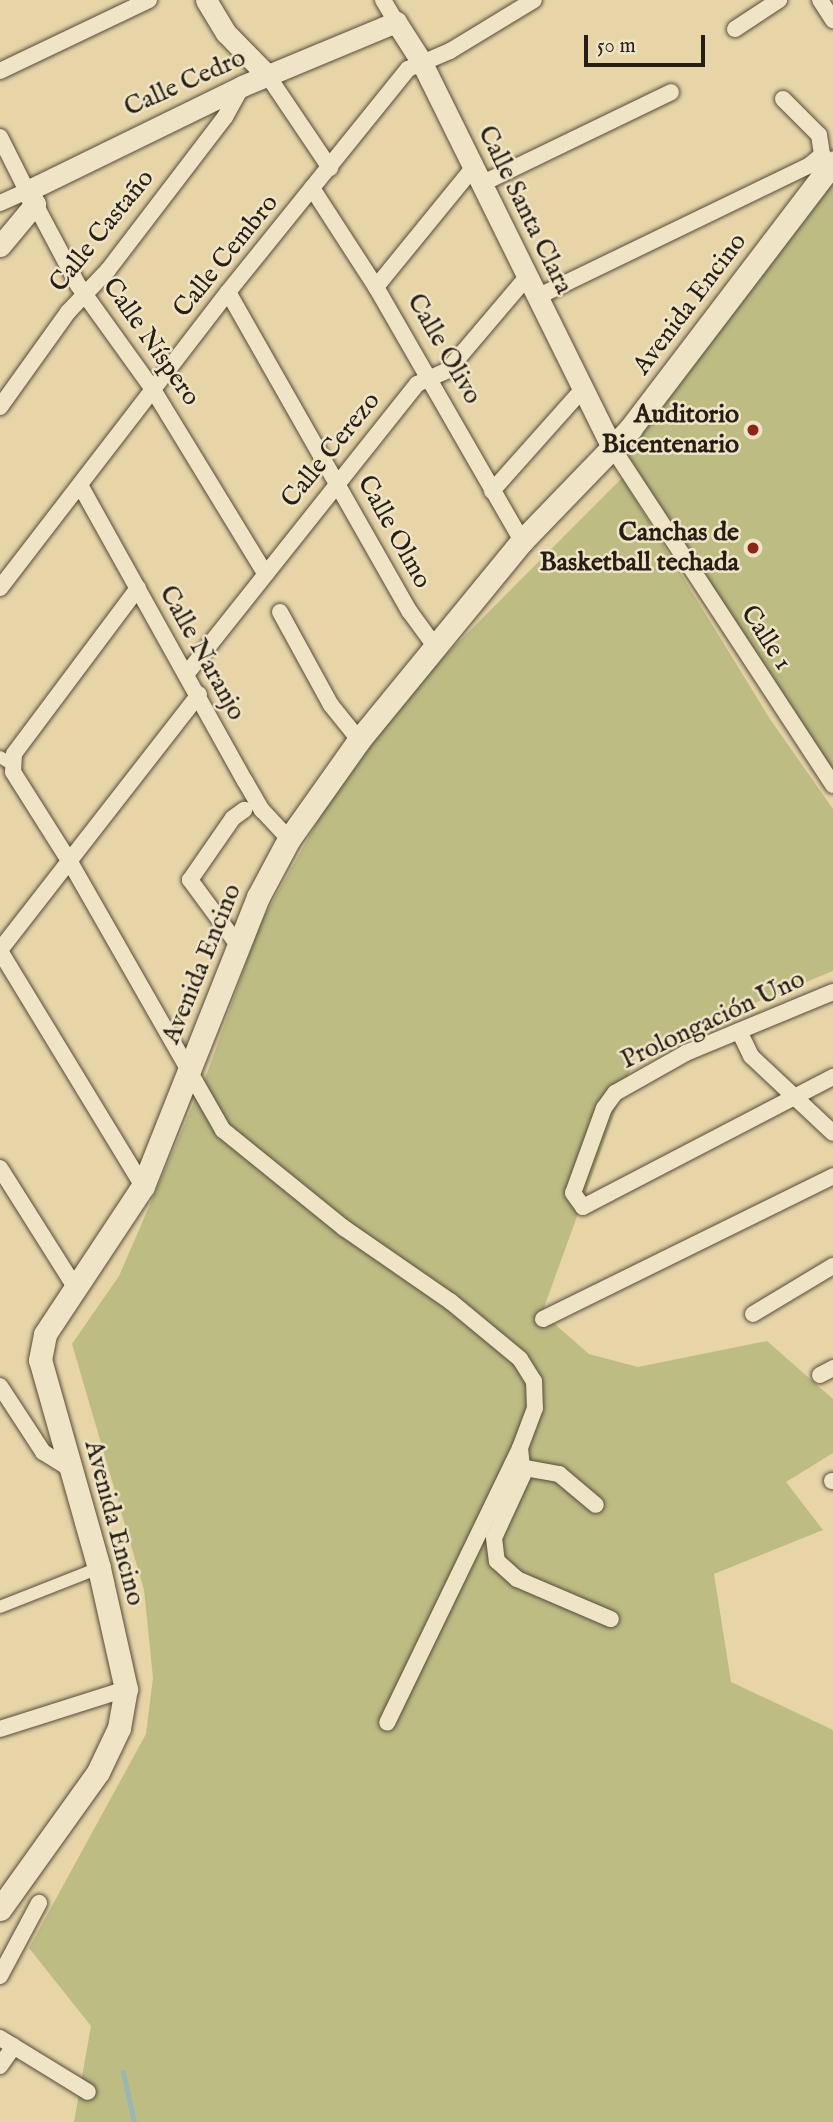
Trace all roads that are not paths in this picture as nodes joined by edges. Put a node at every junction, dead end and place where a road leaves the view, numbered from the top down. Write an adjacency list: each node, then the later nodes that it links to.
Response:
1 (149, 0): 11 (street)
2 (206, 0): 12 (street)
3 (383, 0): 8 (street, Calle Santa Clara)
4 (534, 0): 10 (street)
5 (779, 0): 9 (street)
6 (820, 0): 7 (street)
7 (833, 20)
8 (396, 22): 10 (street, Calle Santa Clara); 12 (street, Calle Cedro)
9 (736, 29)
10 (421, 61): 18 (street, Calle Cembro); 19 (street, Calle Santa Clara)
11 (0, 71)
12 (268, 76): 13 (street, Calle Cedro); 18 (street)
13 (242, 86): 21 (street, Calle Cedro); 26 (street, Calle Castaño)
14 (671, 92): 19 (street)
15 (783, 99): 17 (street)
16 (0, 137): 21 (street, Calle Níspero)
17 (828, 162): 28 (street); 33 (main road, Avenida Encino)
18 (330, 169): 20 (street, Calle Cembro)
19 (477, 176): 24 (street, Calle Santa Clara); 25 (street)
20 (312, 188): 25 (street, Calle Olivo); 27 (street, Calle Cembro)
21 (31, 197): 22 (street, Calle Cedro); 23 (street); 26 (street, Calle Níspero)
22 (0, 203)
23 (0, 246)
24 (527, 277): 28 (street, Calle Santa Clara); 29 (street, Calle Cerezo)
25 (376, 287): 29 (street, Calle Olivo)
26 (85, 292): 30 (street, Calle Níspero); 32 (street, Calle Castaño)
27 (228, 292): 30 (street, Calle Cembro); 34 (street, Calle Olmo)
28 (537, 297): 31 (street, Calle Santa Clara)
29 (429, 378): 34 (street, Calle Cerezo); 36 (street, Calle Olivo)
30 (152, 388): 35 (street, Calle Cembro); 38 (street, Calle Níspero)
31 (583, 389): 33 (street, Calle Santa Clara); 36 (street)
32 (0, 407)
33 (612, 447): 37 (main road, Avenida Encino); 47 (street, Calle 1)
34 (337, 480): 38 (street, Calle Cerezo); 42 (street, Calle Olmo)
35 (80, 485): 39 (street, Calle Cembro); 40 (street, Calle Naranjo)
36 (492, 491): 37 (street, Calle Olivo)
37 (522, 541): 42 (main road, Avenida Encino)
38 (265, 573): 43 (street, Calle Cerezo)
39 (0, 588)
40 (138, 588): 43 (street, Calle Naranjo); 46 (street)
41 (280, 612): 45 (street)
42 (437, 649): 45 (main road, Avenida Encino)
43 (188, 672): 44 (street, Calle Naranjo)
44 (199, 694): 49 (street, Calle Naranjo); 50 (street)
45 (359, 740): 49 (main road, Avenida Encino)
46 (5, 760): 50 (street)
47 (833, 785)
48 (244, 810): 51 (street)
49 (289, 839): 51 (main road, Avenida Encino)
50 (70, 862): 52 (street); 55 (street)
51 (238, 945): 55 (main road, Avenida Encino)
52 (0, 950): 61 (street)
53 (833, 992): 54 (street, Prolongación Uno)
54 (739, 1031): 57 (street); 57 (street, Prolongación Uno)
55 (191, 1068): 61 (main road, Avenida Encino); 67 (street)
56 (833, 1077): 57 (street)
57 (794, 1094): 58 (street)
58 (833, 1133)
59 (0, 1168): 63 (street)
60 (833, 1176): 65 (street)
61 (143, 1186): 63 (main road, Avenida Encino)
62 (833, 1266): 64 (street)
63 (75, 1287): 69 (main road, Avenida Encino)
64 (753, 1314)
65 (543, 1319)
66 (0, 1386): 69 (street)
67 (520, 1448): 68 (street); 75 (street)
68 (525, 1468): 70 (street); 73 (street)
69 (73, 1471): 71 (main road, Avenida Encino)
70 (596, 1506)
71 (99, 1568): 72 (street); 74 (main road, Avenida Encino)
72 (0, 1607)
73 (611, 1619)
74 (126, 1689): 76 (street); 78 (main road, Avenida Encino)
75 (387, 1723)
76 (0, 1729)
77 (39, 1903): 79 (street)
78 (4, 1905)
79 (0, 1976)
80 (7, 2042): 81 (street); 82 (street)
81 (0, 2066)
82 (88, 2092)

